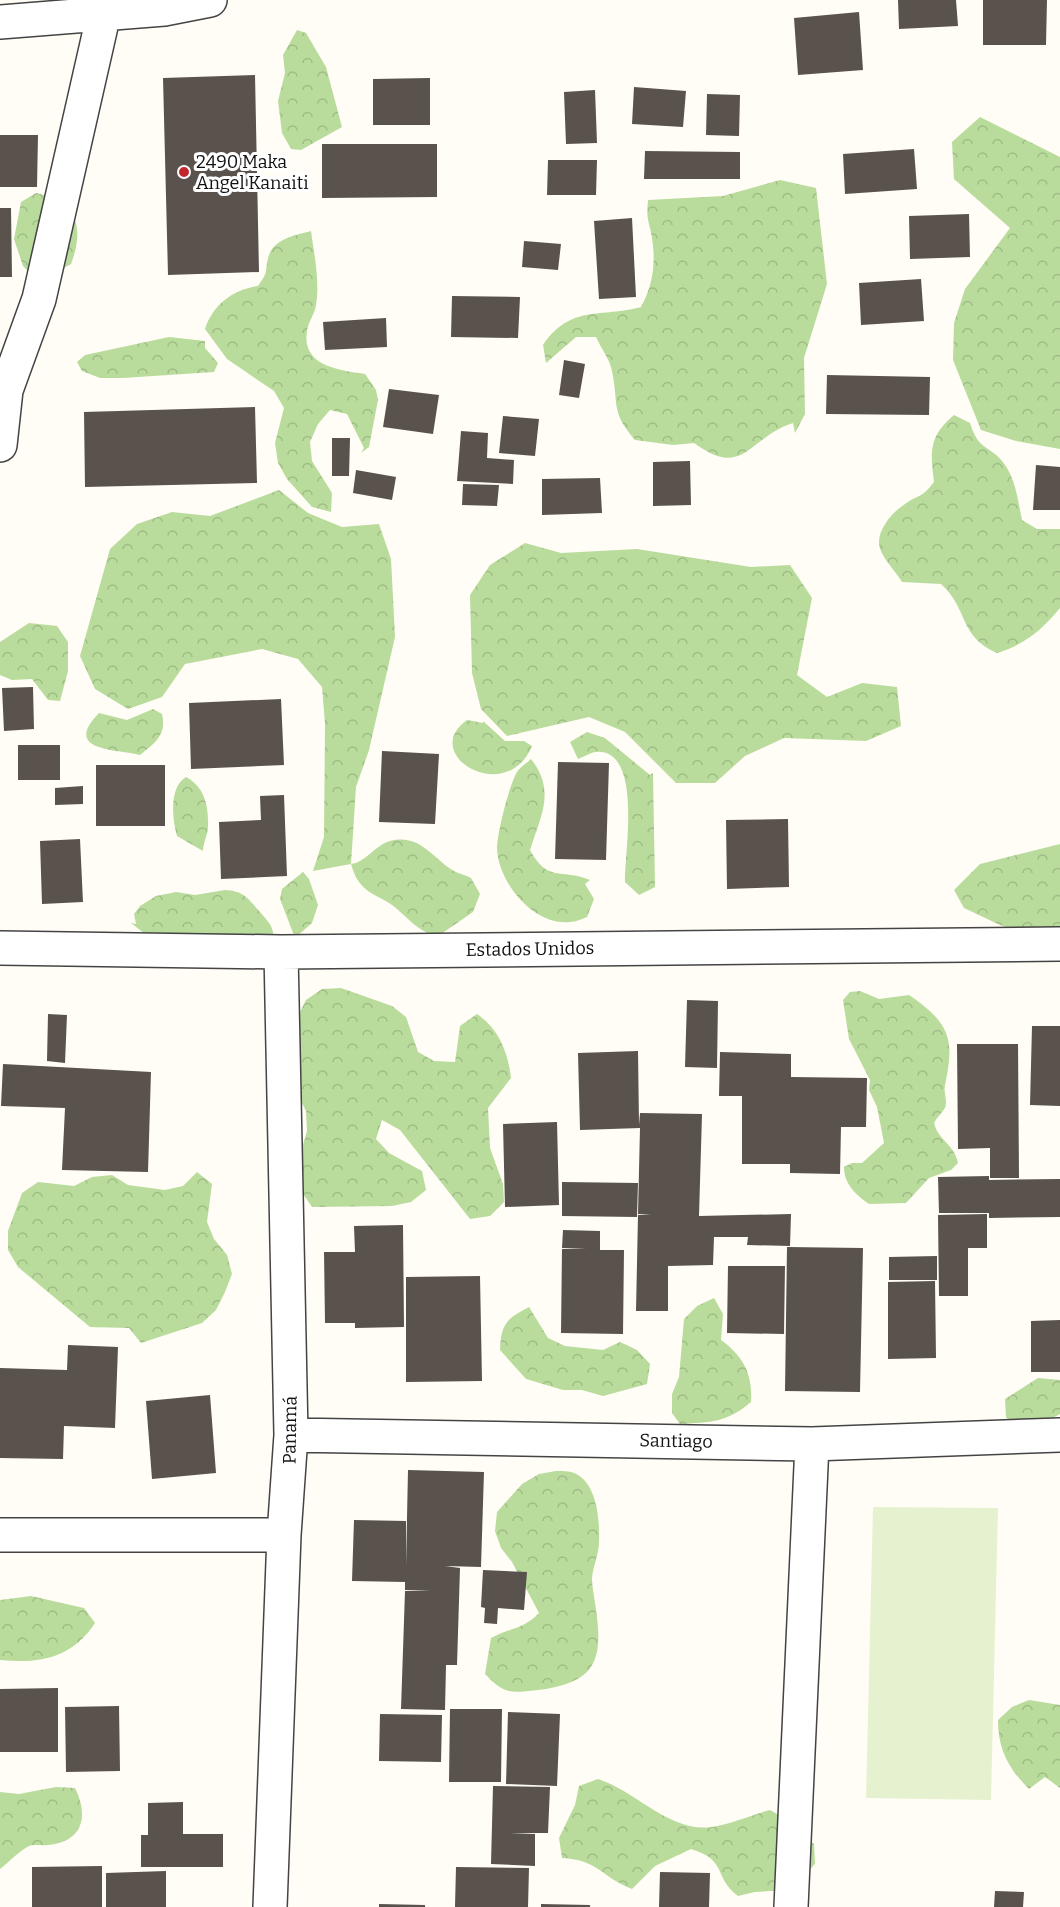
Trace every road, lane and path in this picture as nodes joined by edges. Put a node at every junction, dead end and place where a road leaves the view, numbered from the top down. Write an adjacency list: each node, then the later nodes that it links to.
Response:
1 (210, 0): 2 (street)
2 (104, 13): 3 (street); 4 (street)
3 (0, 22)
4 (0, 445)
5 (1060, 944): 7 (street, Estados Unidos)
6 (0, 948): 7 (street, Estados Unidos)
7 (281, 952): 8 (street, Panamá)
8 (291, 1435): 10 (street, Santiago); 11 (street, Panamá)
9 (1060, 1435): 10 (street, Santiago)
10 (812, 1444): 14 (street)
11 (284, 1535): 12 (street); 13 (street, Panamá)
12 (0, 1536)
13 (270, 1907)
14 (791, 1907)

